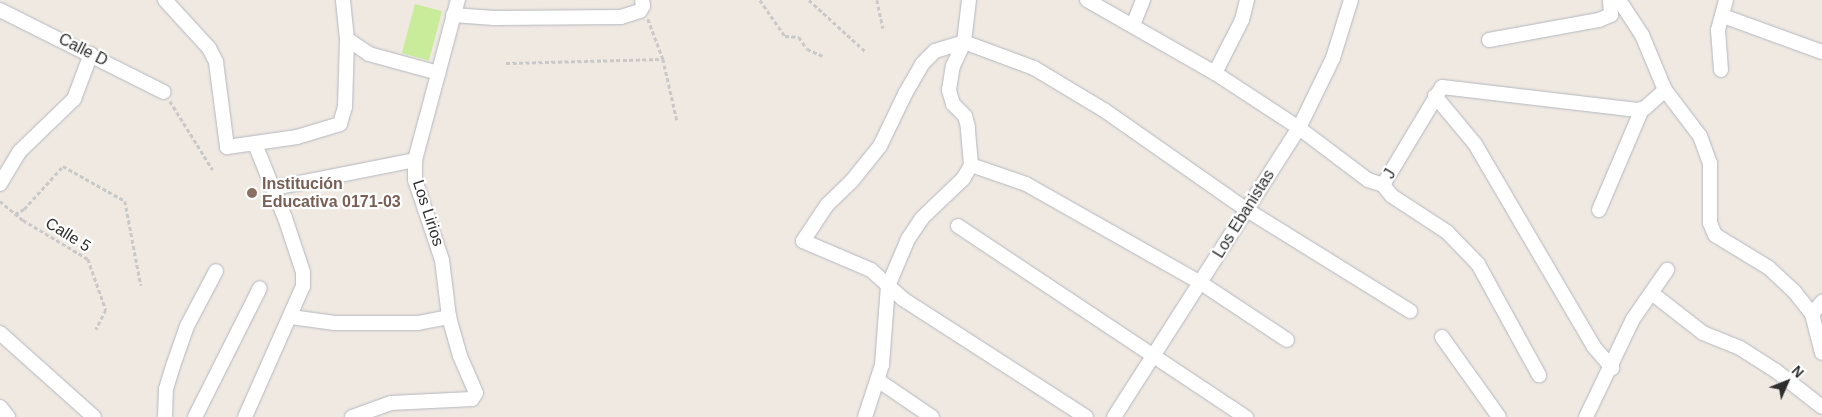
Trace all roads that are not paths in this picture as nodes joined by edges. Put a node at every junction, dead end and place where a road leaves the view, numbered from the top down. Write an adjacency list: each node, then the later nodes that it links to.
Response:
1 (165, 0): 30 (street)
2 (343, 0): 17 (street)
3 (458, 0): 14 (street, Los Lirios)
4 (969, 0): 19 (street)
5 (1087, 0): 16 (street, J)
6 (1143, 0): 16 (street)
7 (1247, 0): 24 (street)
8 (1351, 0): 29 (street, Los Ebanistas)
9 (1610, 0): 18 (street)
10 (1619, 0): 25 (street)
11 (1726, 0): 15 (street)
12 (642, 3): 14 (street)
13 (0, 11): 21 (street, Calle D)
14 (453, 15): 23 (street, Los Lirios)
15 (1723, 16): 20 (street); 22 (street)
16 (1133, 25): 24 (street, J)
17 (347, 38): 23 (street); 30 (street)
18 (1489, 40)
19 (964, 42): 32 (street); 36 (street); 42 (street)
20 (1822, 52)
21 (91, 54): 26 (street, Calle D); 33 (street)
22 (1721, 70)
23 (438, 73): 31 (street, Los Lirios)
24 (1215, 74): 29 (street, J)
25 (1665, 90): 28 (street); 47 (street)
26 (164, 92)
27 (1435, 96): 28 (street); 34 (street, J); 55 (street)
28 (1642, 109): 37 (street)
29 (1299, 128): 34 (street, J); 36 (street, Los Ebanistas)
30 (255, 144): 35 (street)
31 (415, 160): 35 (street); 49 (street, Los Lirios)
32 (971, 165): 41 (street); 42 (street)
33 (0, 184)
34 (1383, 185): 56 (street)
35 (274, 188): 48 (street)
36 (1247, 210): 41 (street, Los Ebanistas); 46 (street)
37 (1599, 210)
38 (958, 226): 54 (street)
39 (1667, 270): 44 (street)
40 (216, 272): 62 (street)
41 (1201, 283): 52 (street); 54 (street, Los Ebanistas)
42 (888, 286): 57 (street); 68 (street)
43 (260, 288): 63 (street)
44 (1652, 294): 55 (street); 59 (street)
45 (1822, 302): 47 (street)
46 (1410, 311)
47 (1812, 314): 53 (street)
48 (291, 317): 49 (street); 64 (street)
49 (449, 317): 65 (street, Los Lirios)
50 (0, 333): 61 (street)
51 (1442, 337): 71 (street)
52 (1287, 340)
53 (1822, 353)
54 (1153, 356): 69 (street, Los Ebanistas); 70 (street)
55 (1612, 368): 72 (street)
56 (1539, 374)
57 (879, 381): 66 (street); 67 (street)
58 (0, 407): 60 (street)
59 (1822, 407)
60 (8, 417)
61 (94, 417)
62 (165, 417)
63 (195, 417)
64 (245, 417)
65 (352, 417)
66 (865, 417)
67 (932, 417)
68 (1086, 417)
69 (1114, 417)
70 (1246, 417)
71 (1499, 417)
72 (1586, 417)

